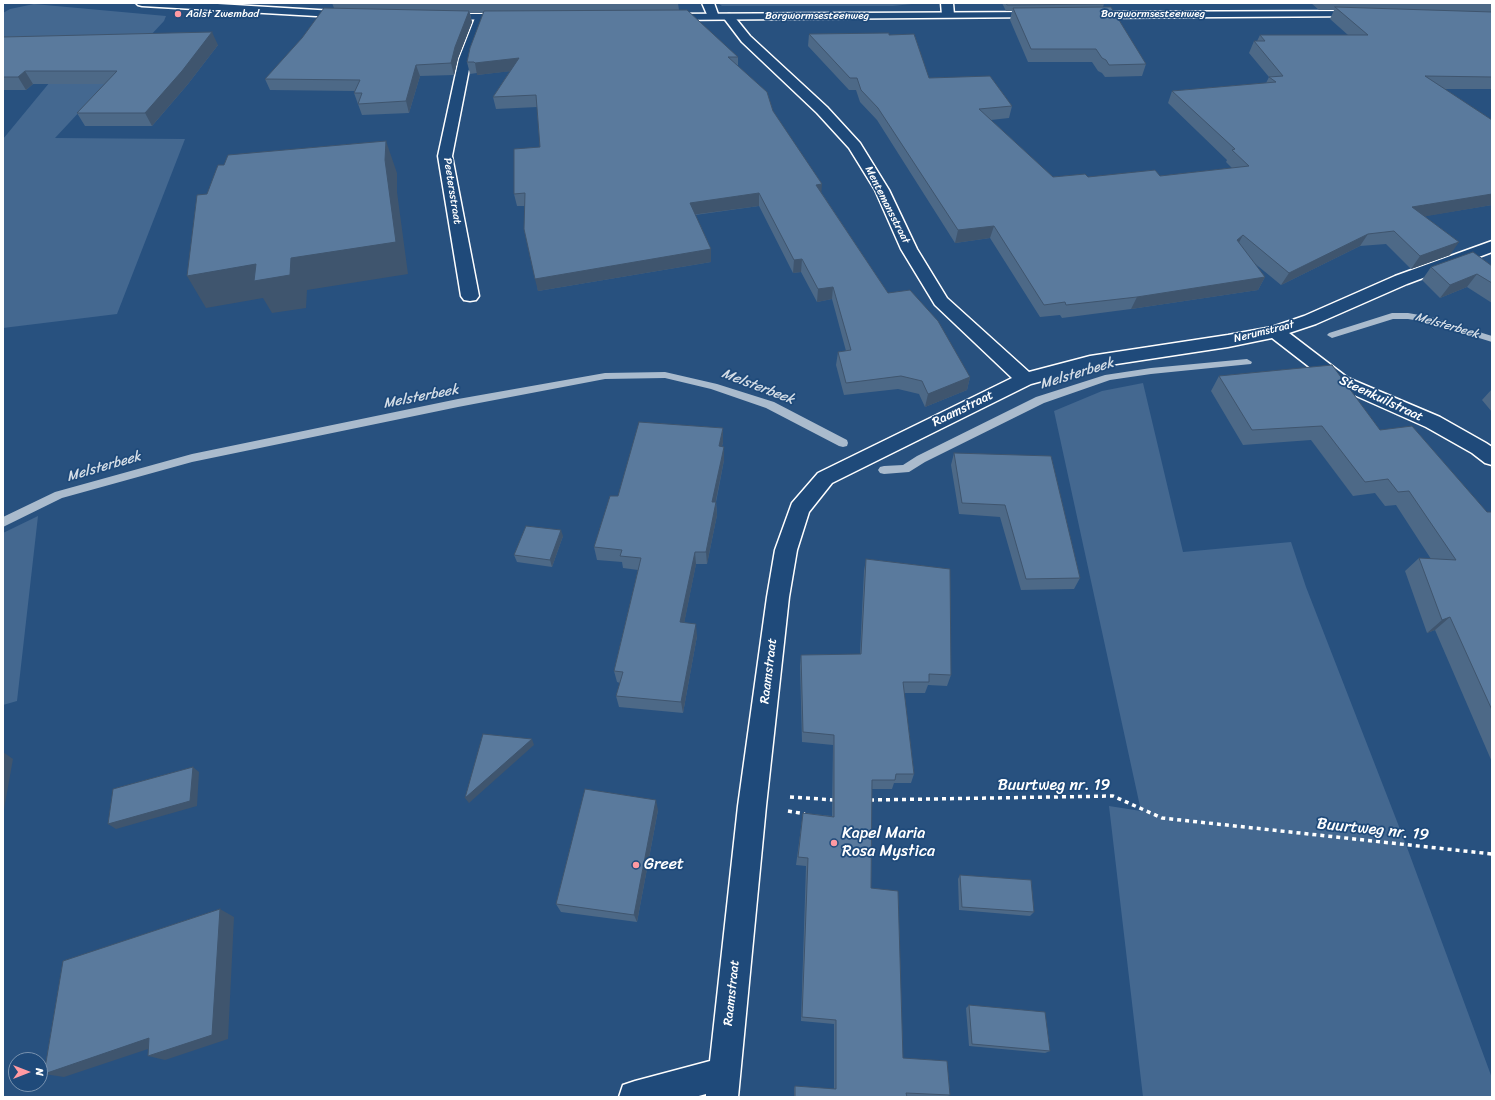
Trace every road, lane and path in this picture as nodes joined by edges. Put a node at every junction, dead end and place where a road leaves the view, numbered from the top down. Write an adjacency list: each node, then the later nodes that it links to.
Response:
1 (142, 3): 5 (street)
2 (708, 3): 13 (street)
3 (947, 3): 6 (street)
4 (1370, 14): 8 (street, Borgwormsesteenweg)
5 (362, 15)
6 (948, 15): 7 (street, Borgwormsesteenweg); 10 (street, Borgwormsesteenweg)
7 (1053, 15)
8 (1077, 15)
9 (428, 16): 14 (street)
10 (728, 16): 13 (street, Borgwormsesteenweg); 18 (street, Mentemansstraat)
11 (520, 17): 14 (street)
12 (656, 17): 13 (street, Borgwormsesteenweg)
13 (713, 17)
14 (481, 18): 16 (street, Peetersstraat)
15 (1492, 246): 17 (street, Nerumstraat)
16 (470, 296)
17 (1275, 332): 18 (street, Nerumstraat); 19 (street, Steenkuilstraat)
18 (1025, 379): 20 (street, Raamstraat)
19 (1492, 458)
20 (753, 799): 21 (path); 23 (path); 25 (street, Raamstraat)
21 (840, 800)
22 (864, 800): 24 (path, Buurtweg nr. 19)
23 (812, 815)
24 (1492, 854)
25 (723, 1085): 26 (street)
26 (635, 1097)

